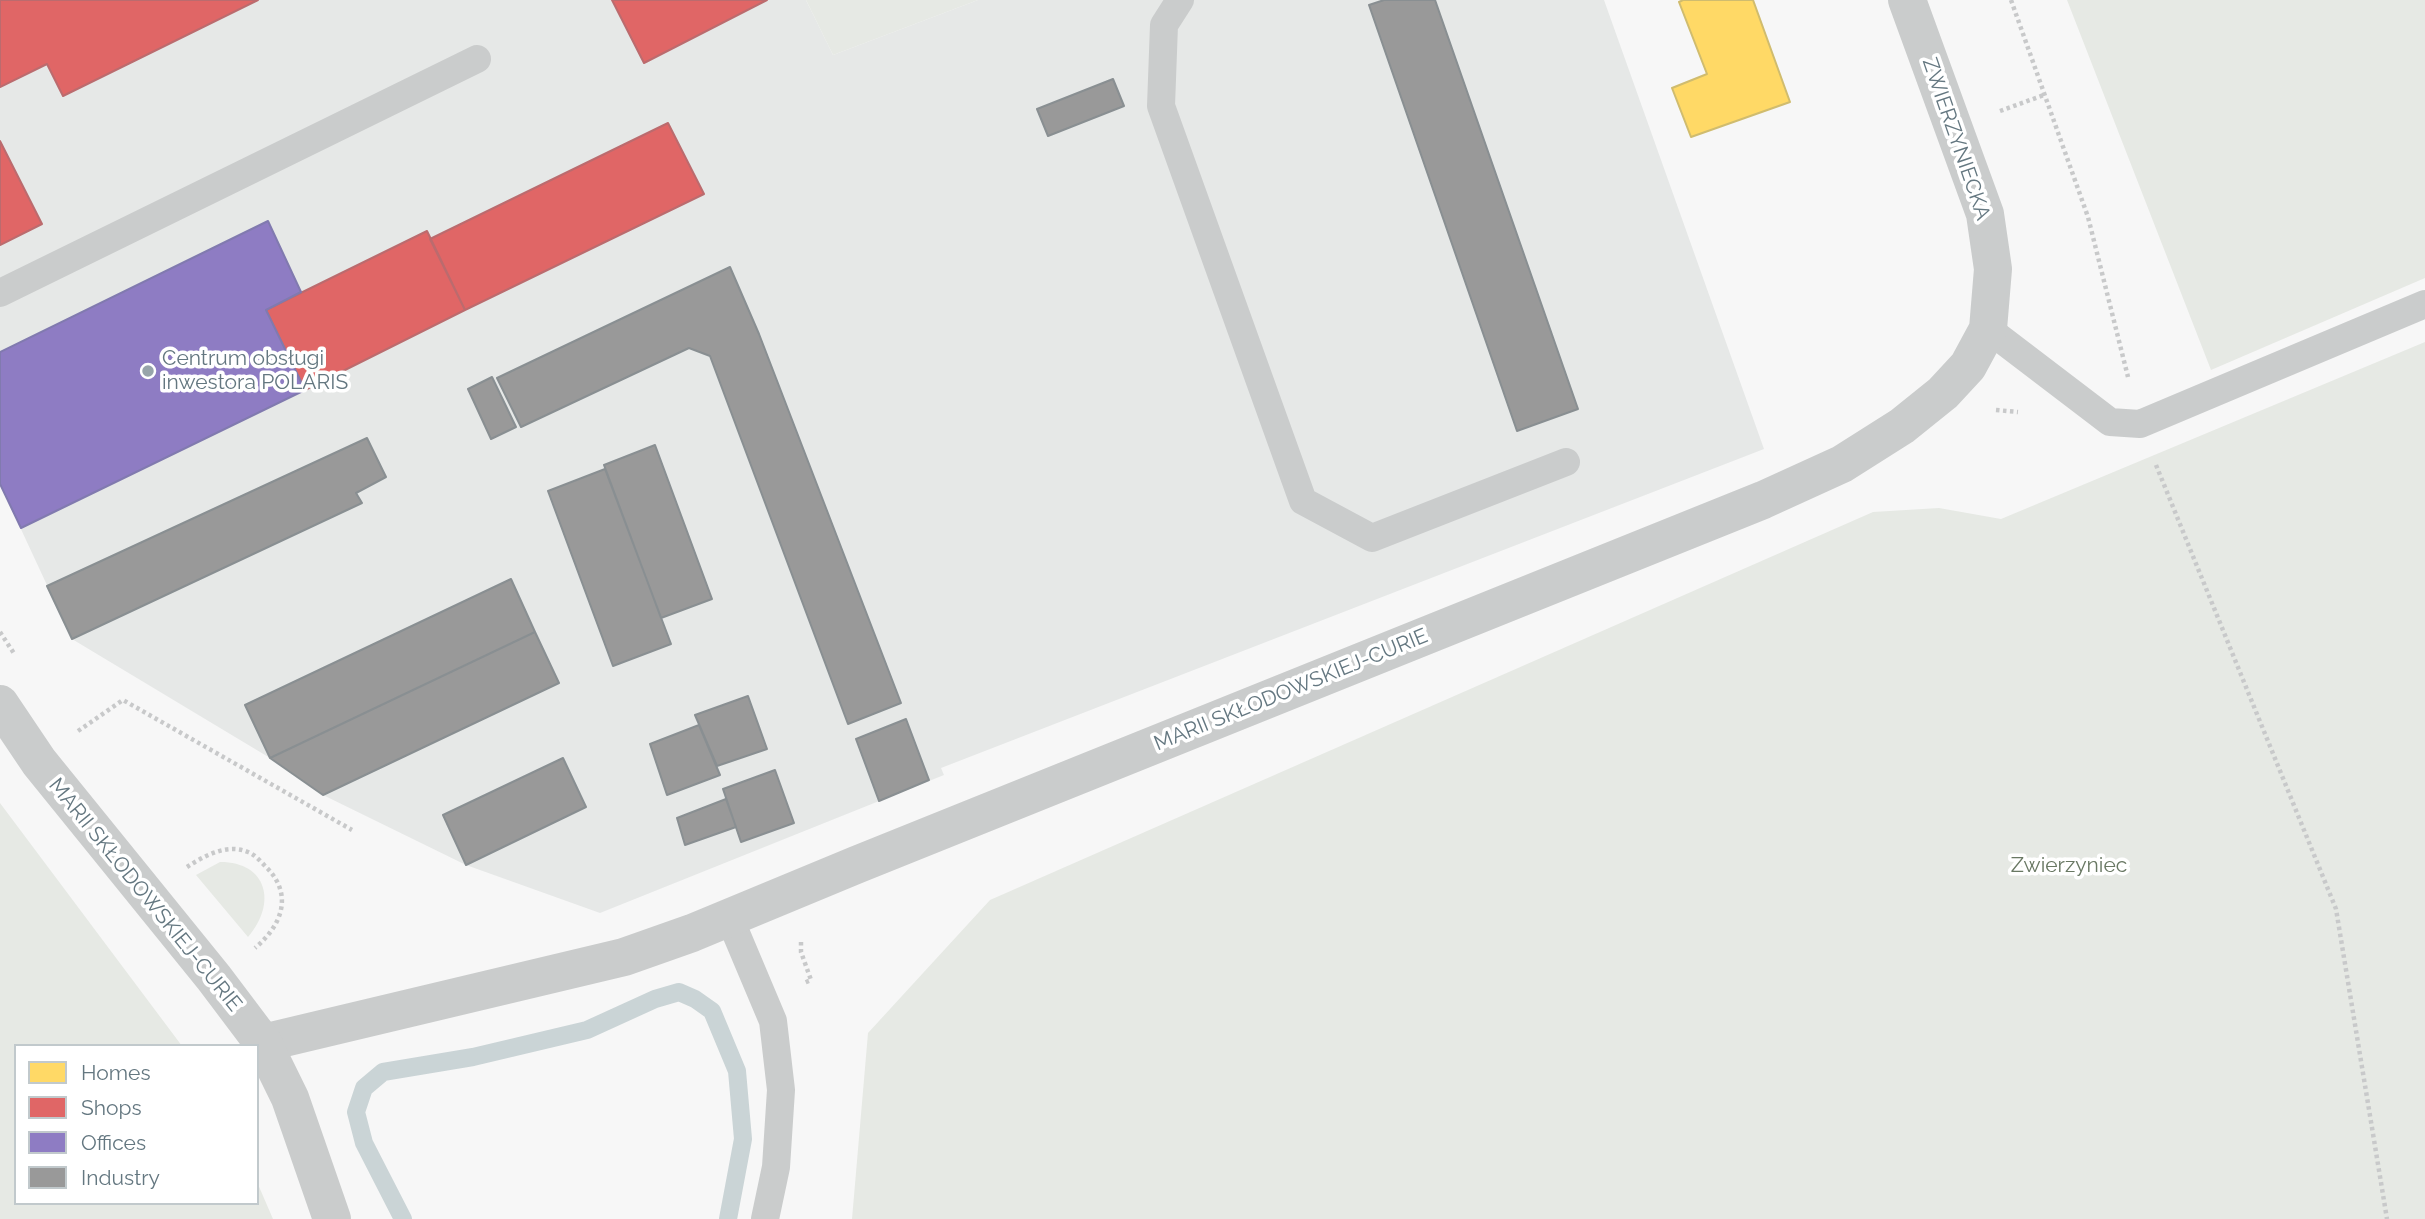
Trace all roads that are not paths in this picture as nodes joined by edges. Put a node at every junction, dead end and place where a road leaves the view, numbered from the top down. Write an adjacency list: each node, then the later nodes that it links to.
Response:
1 (1180, 0): 8 (lane)
2 (1907, 0): 6 (street, ZWIERZYNIECKA)
3 (477, 59): 4 (lane)
4 (0, 293)
5 (2425, 304): 6 (lane)
6 (1988, 329): 7 (street, ZWIERZYNIECKA)
7 (1943, 393): 10 (street, MARII SKŁODOWSKIEJ-CURIE)
8 (1566, 462)
9 (0, 705): 11 (street, MARII SKŁODOWSKIEJ-CURIE)
10 (730, 919): 11 (street, MARII SKŁODOWSKIEJ-CURIE); 13 (lane)
11 (263, 1043): 12 (street, MARII SKŁODOWSKIEJ-CURIE)
12 (332, 1219)
13 (765, 1219)

